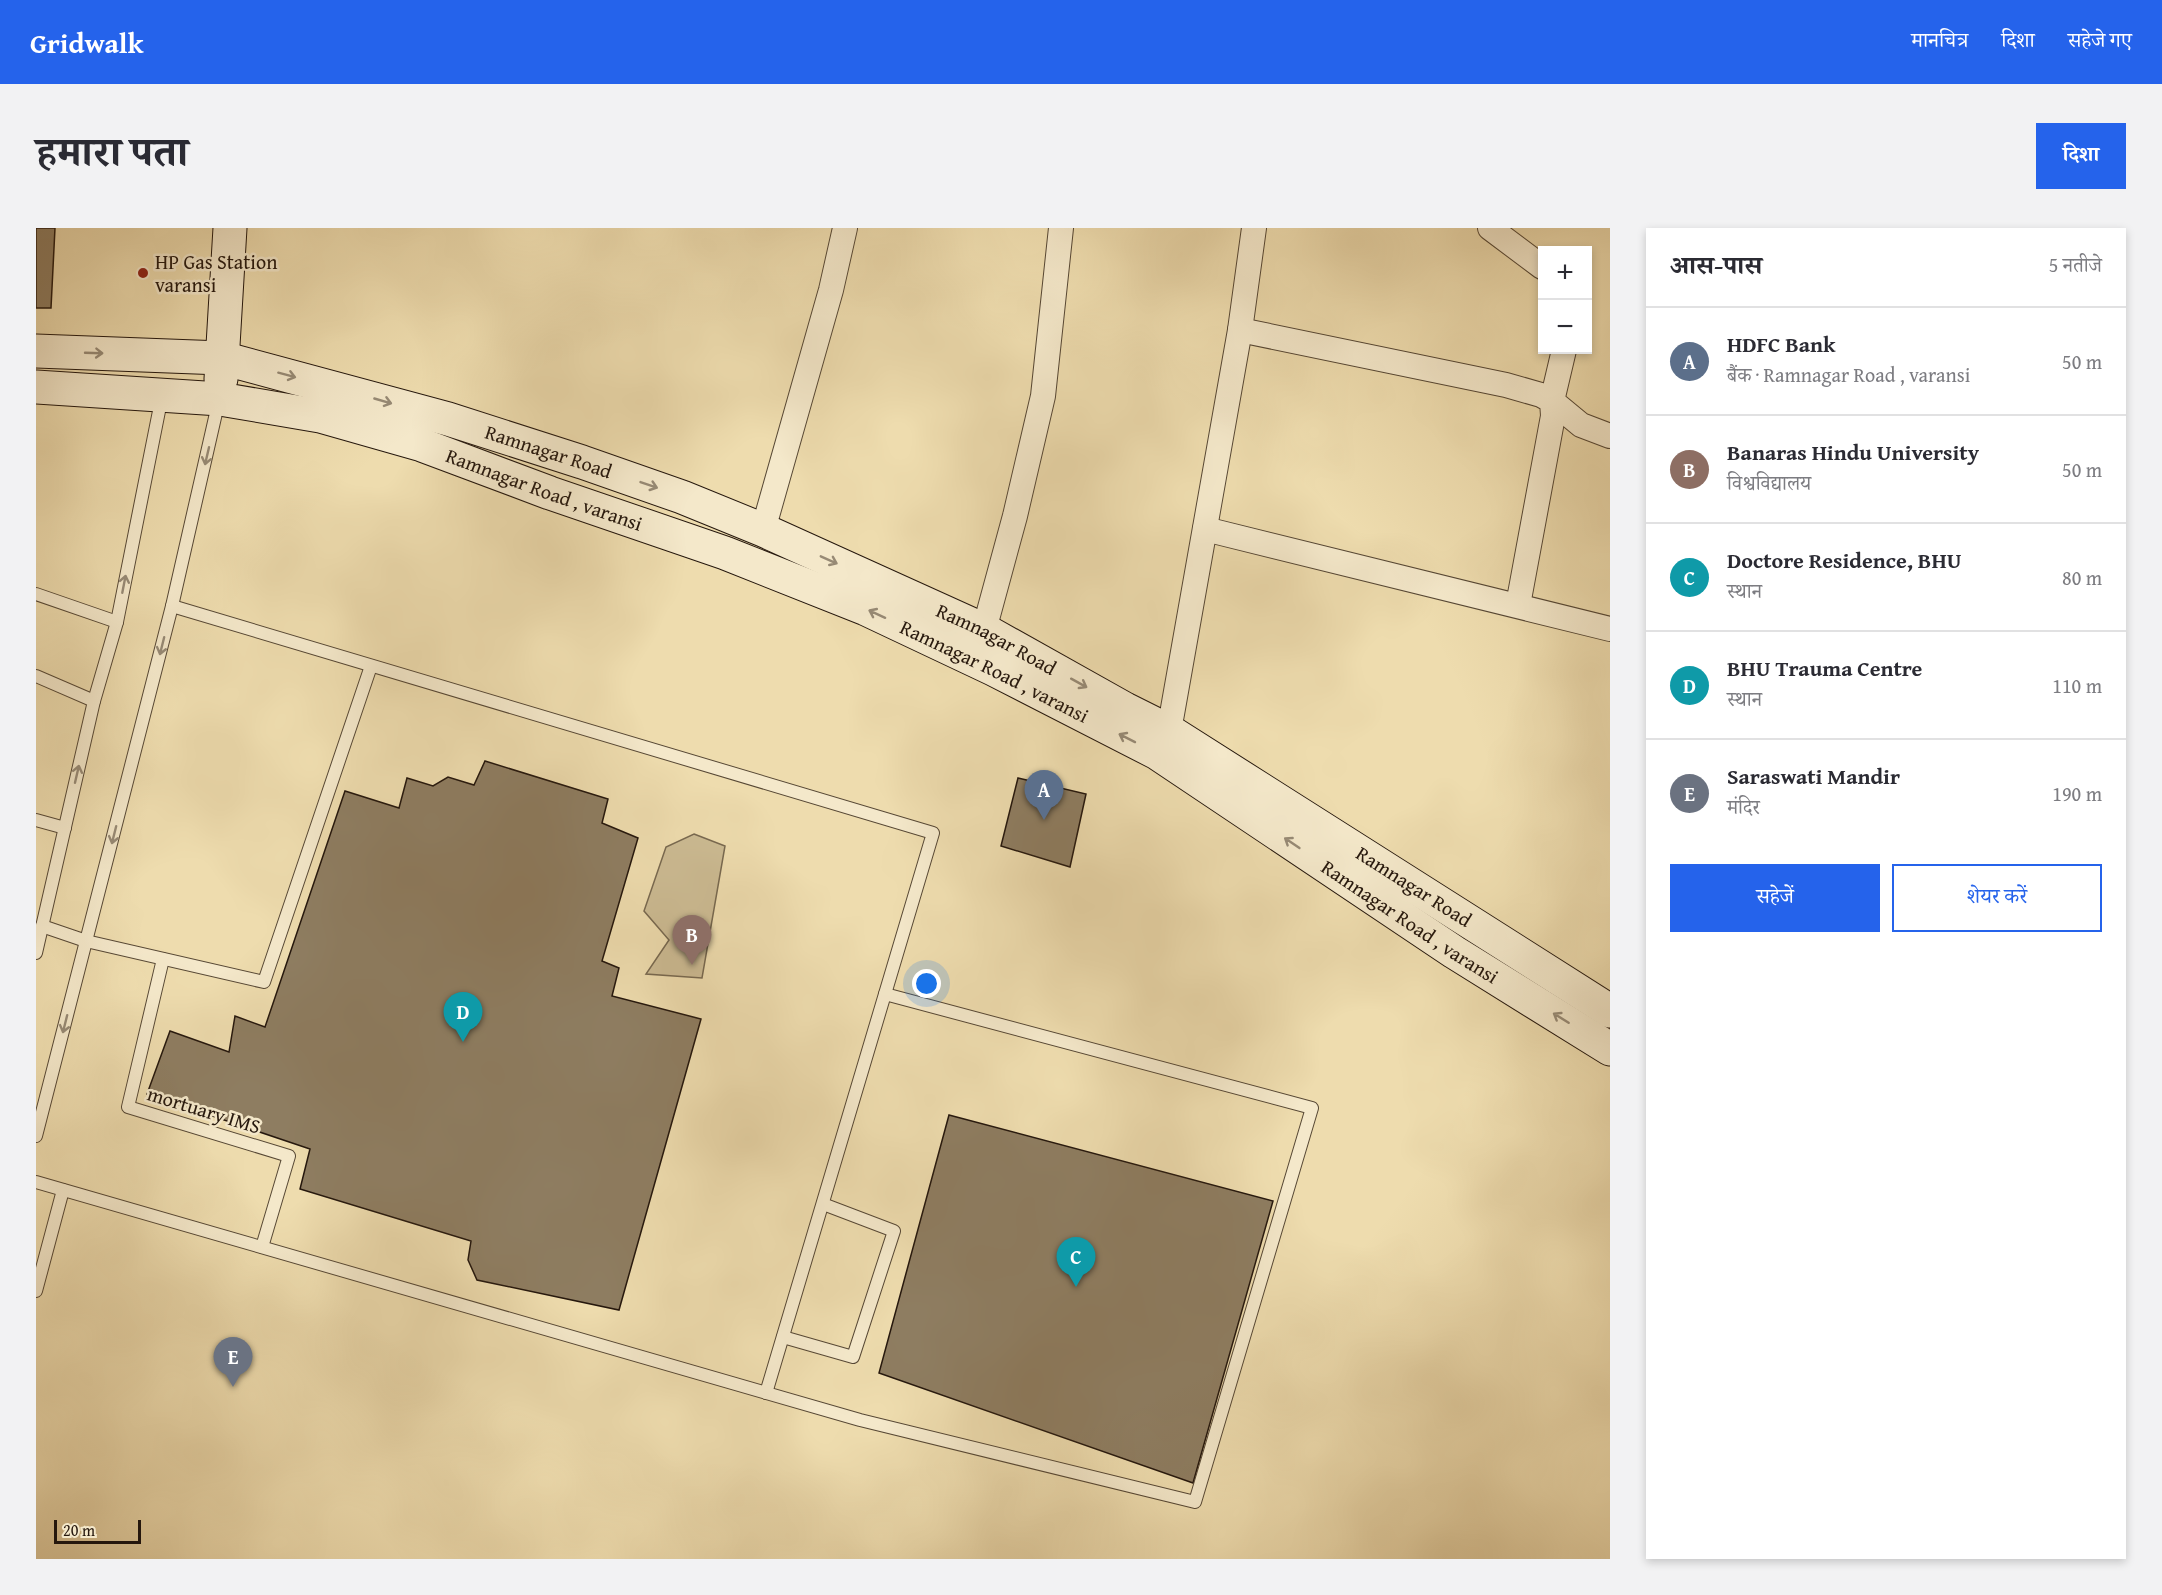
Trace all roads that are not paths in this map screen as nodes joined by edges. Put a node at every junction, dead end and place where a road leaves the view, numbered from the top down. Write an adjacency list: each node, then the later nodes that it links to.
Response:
1 (231, 228): 10 (main road)
2 (845, 228): 18 (street)
3 (1061, 228): 24 (street)
4 (1254, 228): 7 (street)
5 (1490, 228): 6 (street)
6 (1538, 264)
7 (1240, 330): 15 (street); 17 (street)
8 (36, 351): 10 (main road, one-way to 10)
9 (1563, 354): 15 (street)
10 (222, 358): 13 (main road); 14 (main road, one-way to 14)
11 (36, 387): 12 (main road, Ramnagar Road)
12 (163, 394): 13 (main road, Ramnagar Road); 22 (lane, one-way to 12)
13 (220, 399): 14 (main road, Ramnagar Road); 21 (lane, one-way to 21)
14 (324, 401): 18 (main road, Ramnagar Road, one-way to 18); 37 (main road, Ramnagar Road , varansi, one-way to 14)
15 (1552, 401): 16 (street); 20 (street)
16 (1610, 436)
17 (1205, 529): 20 (street); 28 (street)
18 (763, 530): 24 (main road, Ramnagar Road, one-way to 24)
19 (36, 594): 22 (lane)
20 (1518, 605): 23 (street)
21 (172, 606): 25 (lane); 32 (lane, one-way to 32)
22 (117, 622): 27 (lane)
23 (1610, 629)
24 (984, 630): 28 (main road, Ramnagar Road, one-way to 28)
25 (371, 666): 34 (lane); 35 (lane)
26 (36, 676): 27 (lane)
27 (94, 701): 30 (lane, one-way to 27)
28 (1169, 731): 36 (main road, Ramnagar Road)
29 (36, 820): 30 (lane)
30 (65, 828): 31 (lane)
31 (42, 926): 32 (lane); 33 (lane)
32 (86, 941): 34 (lane); 38 (lane, one-way to 38)
33 (36, 953)
34 (163, 959): 42 (lane, mortuary IMS)
35 (885, 994): 41 (lane); 45 (lane)
36 (1610, 1011)
37 (1610, 1049)
38 (36, 1136)
39 (36, 1182): 40 (lane)
40 (63, 1190): 42 (lane); 43 (lane)
41 (823, 1204): 44 (lane); 44 (lane)
42 (262, 1247): 45 (lane)
43 (36, 1291)
44 (783, 1337): 45 (lane)
45 (766, 1393)

